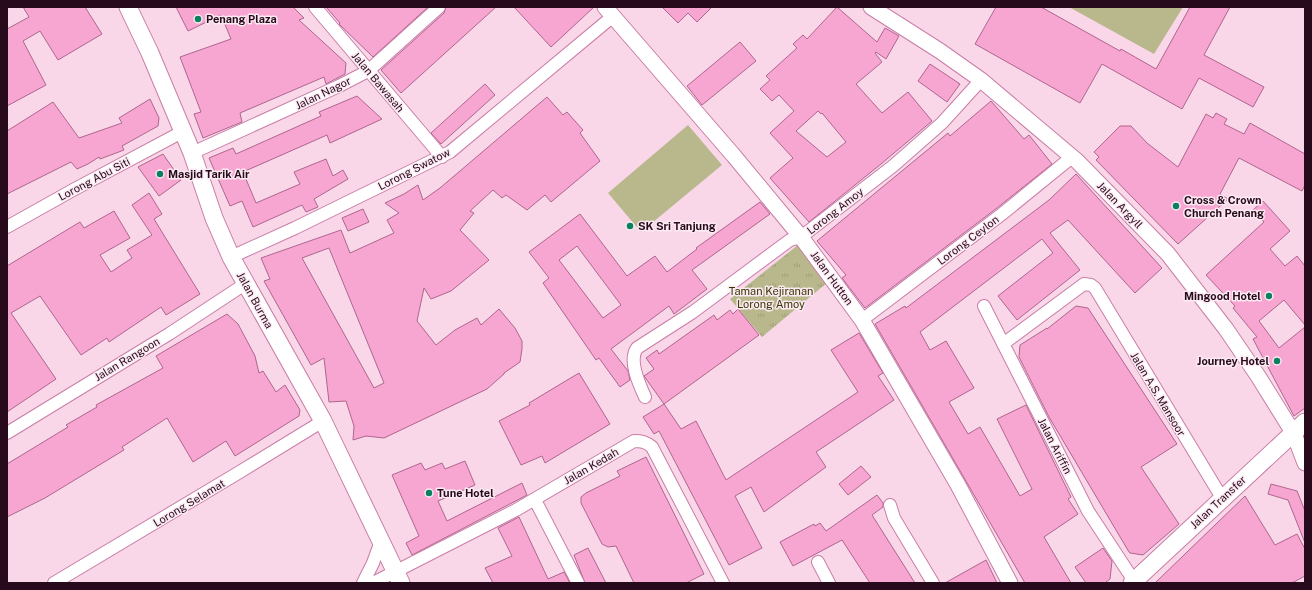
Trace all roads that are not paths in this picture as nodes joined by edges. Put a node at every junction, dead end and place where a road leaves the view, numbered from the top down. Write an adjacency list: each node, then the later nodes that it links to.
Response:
1 (128, 7): 8 (main road, Jalan Burma)
2 (315, 7): 6 (street, Jalan Bawasah)
3 (439, 7): 6 (street, Jalan Nagor)
4 (871, 7): 7 (street, Jalan Argyll)
5 (609, 12): 10 (street, Lorong Swatow); 13 (street, Jalan Hutton)
6 (368, 71): 9 (street, Jalan Nagor); 10 (street, Jalan Bawasah)
7 (981, 80): 11 (street, Jalan Argyll); 13 (street, Lorong Amoy)
8 (182, 132): 9 (main road, Jalan Burma); 12 (street, Lorong Abu Siti)
9 (192, 153): 14 (main road, Jalan Burma)
10 (442, 157): 14 (street, Lorong Swatow)
11 (1072, 157): 17 (street, Lorong Ceylon); 21 (street, Jalan Argyll)
12 (7, 227)
13 (801, 237): 17 (street, Jalan Hutton); 19 (street, Lorong Amoy)
14 (231, 257): 15 (main road, Jalan Burma)
15 (246, 284): 20 (main road, Jalan Burma); 22 (street, Jalan Rangoon)
16 (984, 306): 18 (street, Jalan Ariffin)
17 (862, 320): 38 (street, Jalan Hutton)
18 (1003, 344): 24 (street, Jalan A.S. Mansoor); 30 (street, Jalan Ariffin)
19 (645, 397)
20 (323, 421): 27 (main road, Jalan Burma); 31 (street, Lorong Selamat)
21 (1299, 428): 23 (street, Jalan Argyll); 24 (main road, Jalan Transfer)
22 (7, 432)
23 (1305, 463)
24 (1222, 498): 30 (main road, Jalan Transfer)
25 (536, 500): 29 (street, Jalan Kedah); 34 (street); 35 (street, Jalan Kedah)
26 (890, 505): 37 (street)
27 (381, 541): 29 (main road, Jalan Burma); 32 (street)
28 (818, 562): 36 (street)
29 (398, 577): 33 (street, Jalan Kedah)
30 (1133, 582)
31 (54, 583)
32 (363, 583)
33 (373, 583)
34 (578, 583)
35 (723, 583)
36 (828, 583)
37 (933, 583)
38 (1010, 583)

